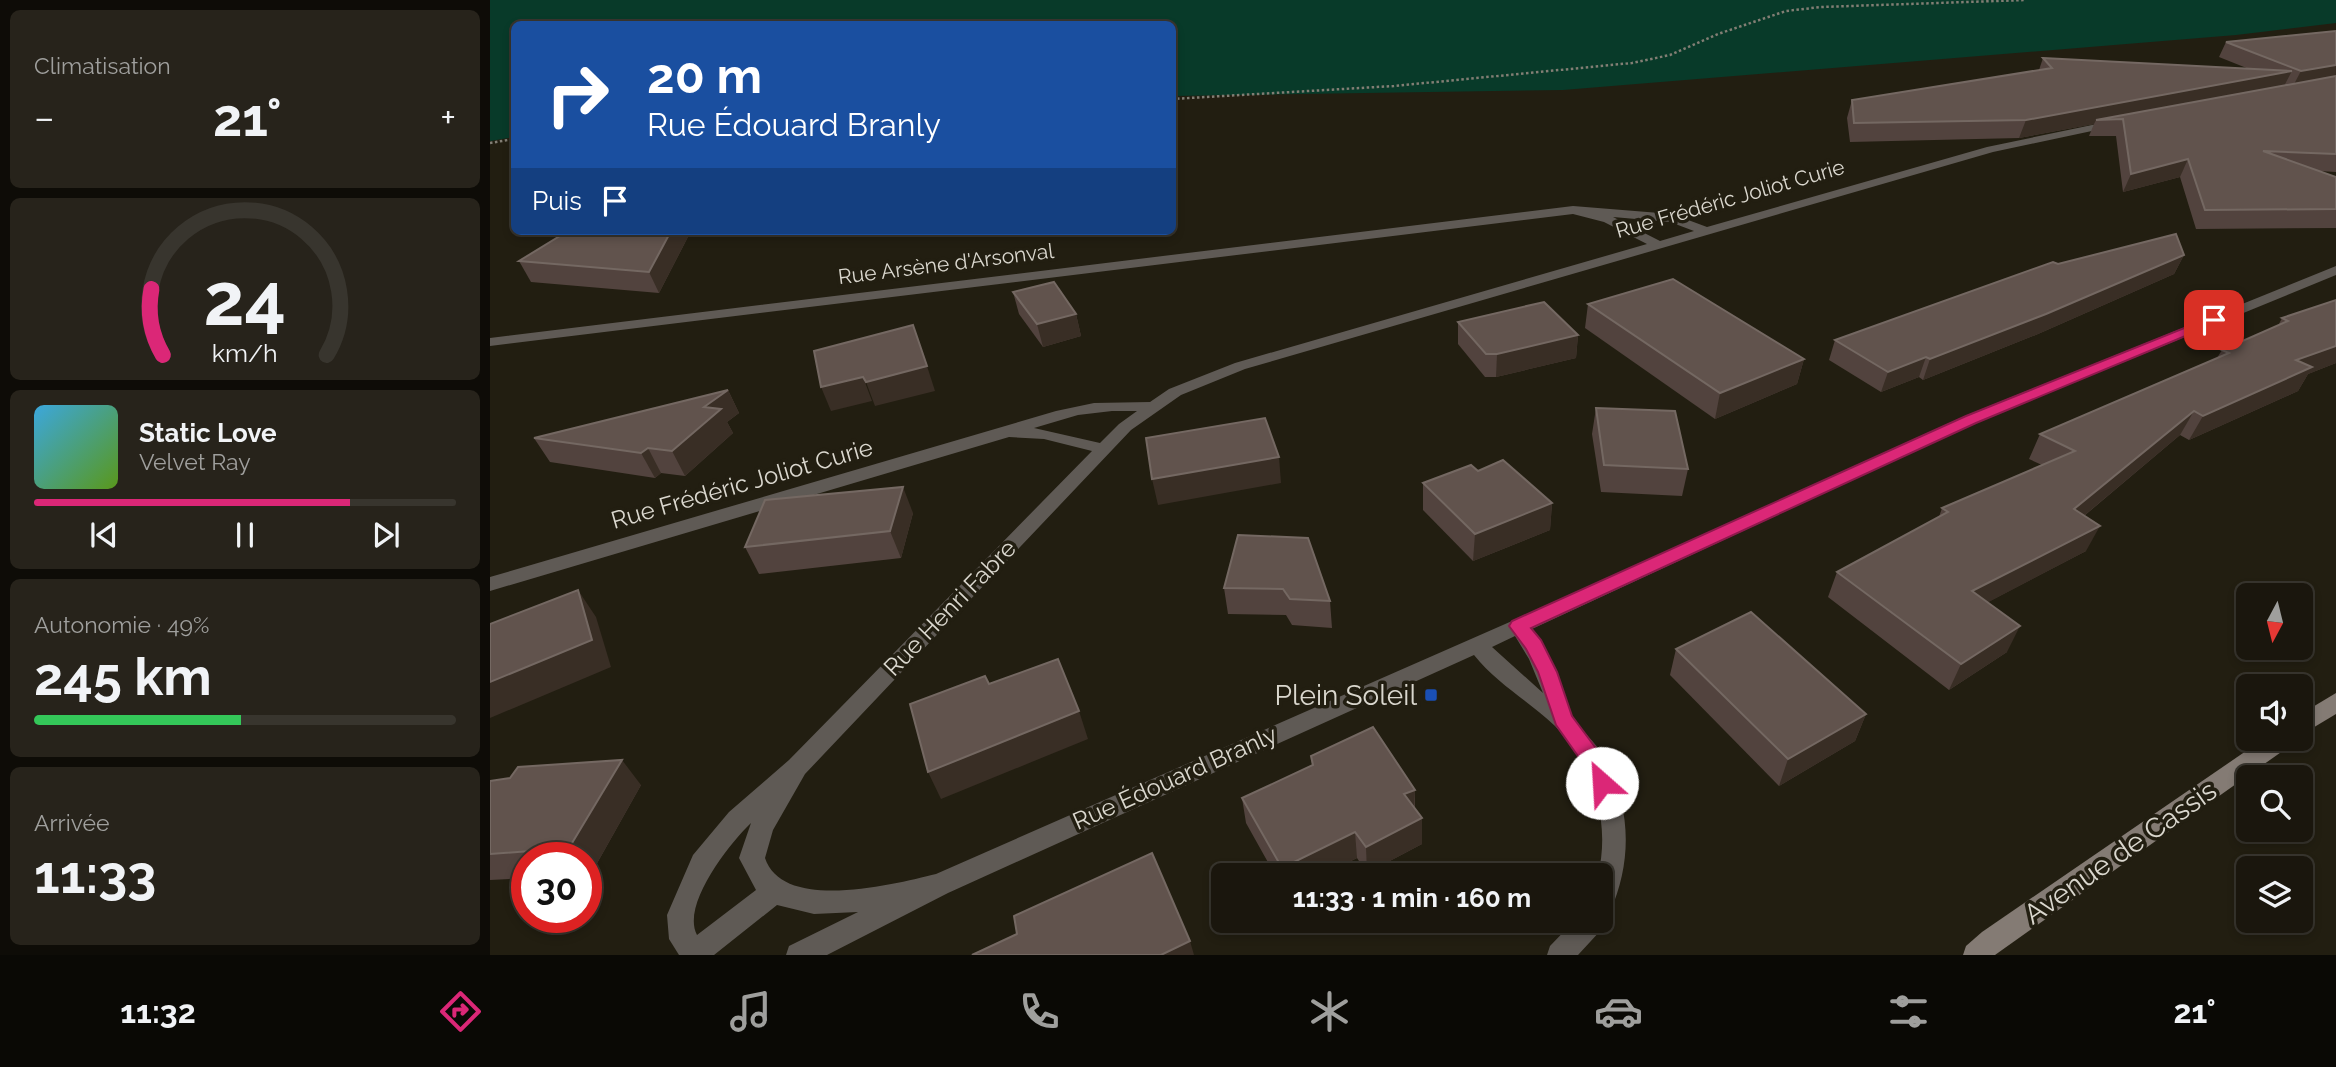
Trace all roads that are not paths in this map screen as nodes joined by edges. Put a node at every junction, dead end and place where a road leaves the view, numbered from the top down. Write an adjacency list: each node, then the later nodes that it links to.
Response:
1 (2134, 120): 3 (street, Rue Frédéric Joliot Curie)
2 (1573, 210): 3 (street, Rue Arsène d'Arsonval); 4 (street, Rue Arsène d'Arsonval); 6 (street, Rue Arsène d'Arsonval)
3 (1703, 230): 4 (street, Rue Frédéric Joliot Curie)
4 (1657, 244): 7 (street, Rue Frédéric Joliot Curie)
5 (2336, 270): 11 (street, Rue Édouard Branly)
6 (490, 342)
7 (1151, 407): 8 (street, Rue Frédéric Joliot Curie); 9 (street, Rue Frédéric Joliot Curie)
8 (1008, 432): 9 (street, Rue Frédéric Joliot Curie); 10 (street, Rue Frédéric Joliot Curie)
9 (1102, 449): 17 (street, Rue Henri Fabre)
10 (490, 584)
11 (1519, 626): 12 (street, Rue Édouard Branly); 15 (street)
12 (1477, 643): 15 (street); 19 (street, Rue Édouard Branly)
13 (2336, 702): 14 (main road)
14 (2313, 718)
15 (1563, 720): 18 (street)
16 (2264, 751): 22 (main road, Avenue de Cassis)
17 (797, 767): 20 (street, Rue Henri Fabre); 23 (street, Rue Henri Fabre)
18 (1612, 863)
19 (939, 885): 20 (street, Rue Édouard Branly); 24 (street, Rue Édouard Branly)
20 (773, 892): 23 (street, Rue Henri Fabre)
21 (1581, 933): 25 (street)
22 (1984, 948): 26 (main road, Avenue de Cassis)
23 (696, 955)
24 (799, 955)
25 (1560, 955)
26 (1961, 955)

